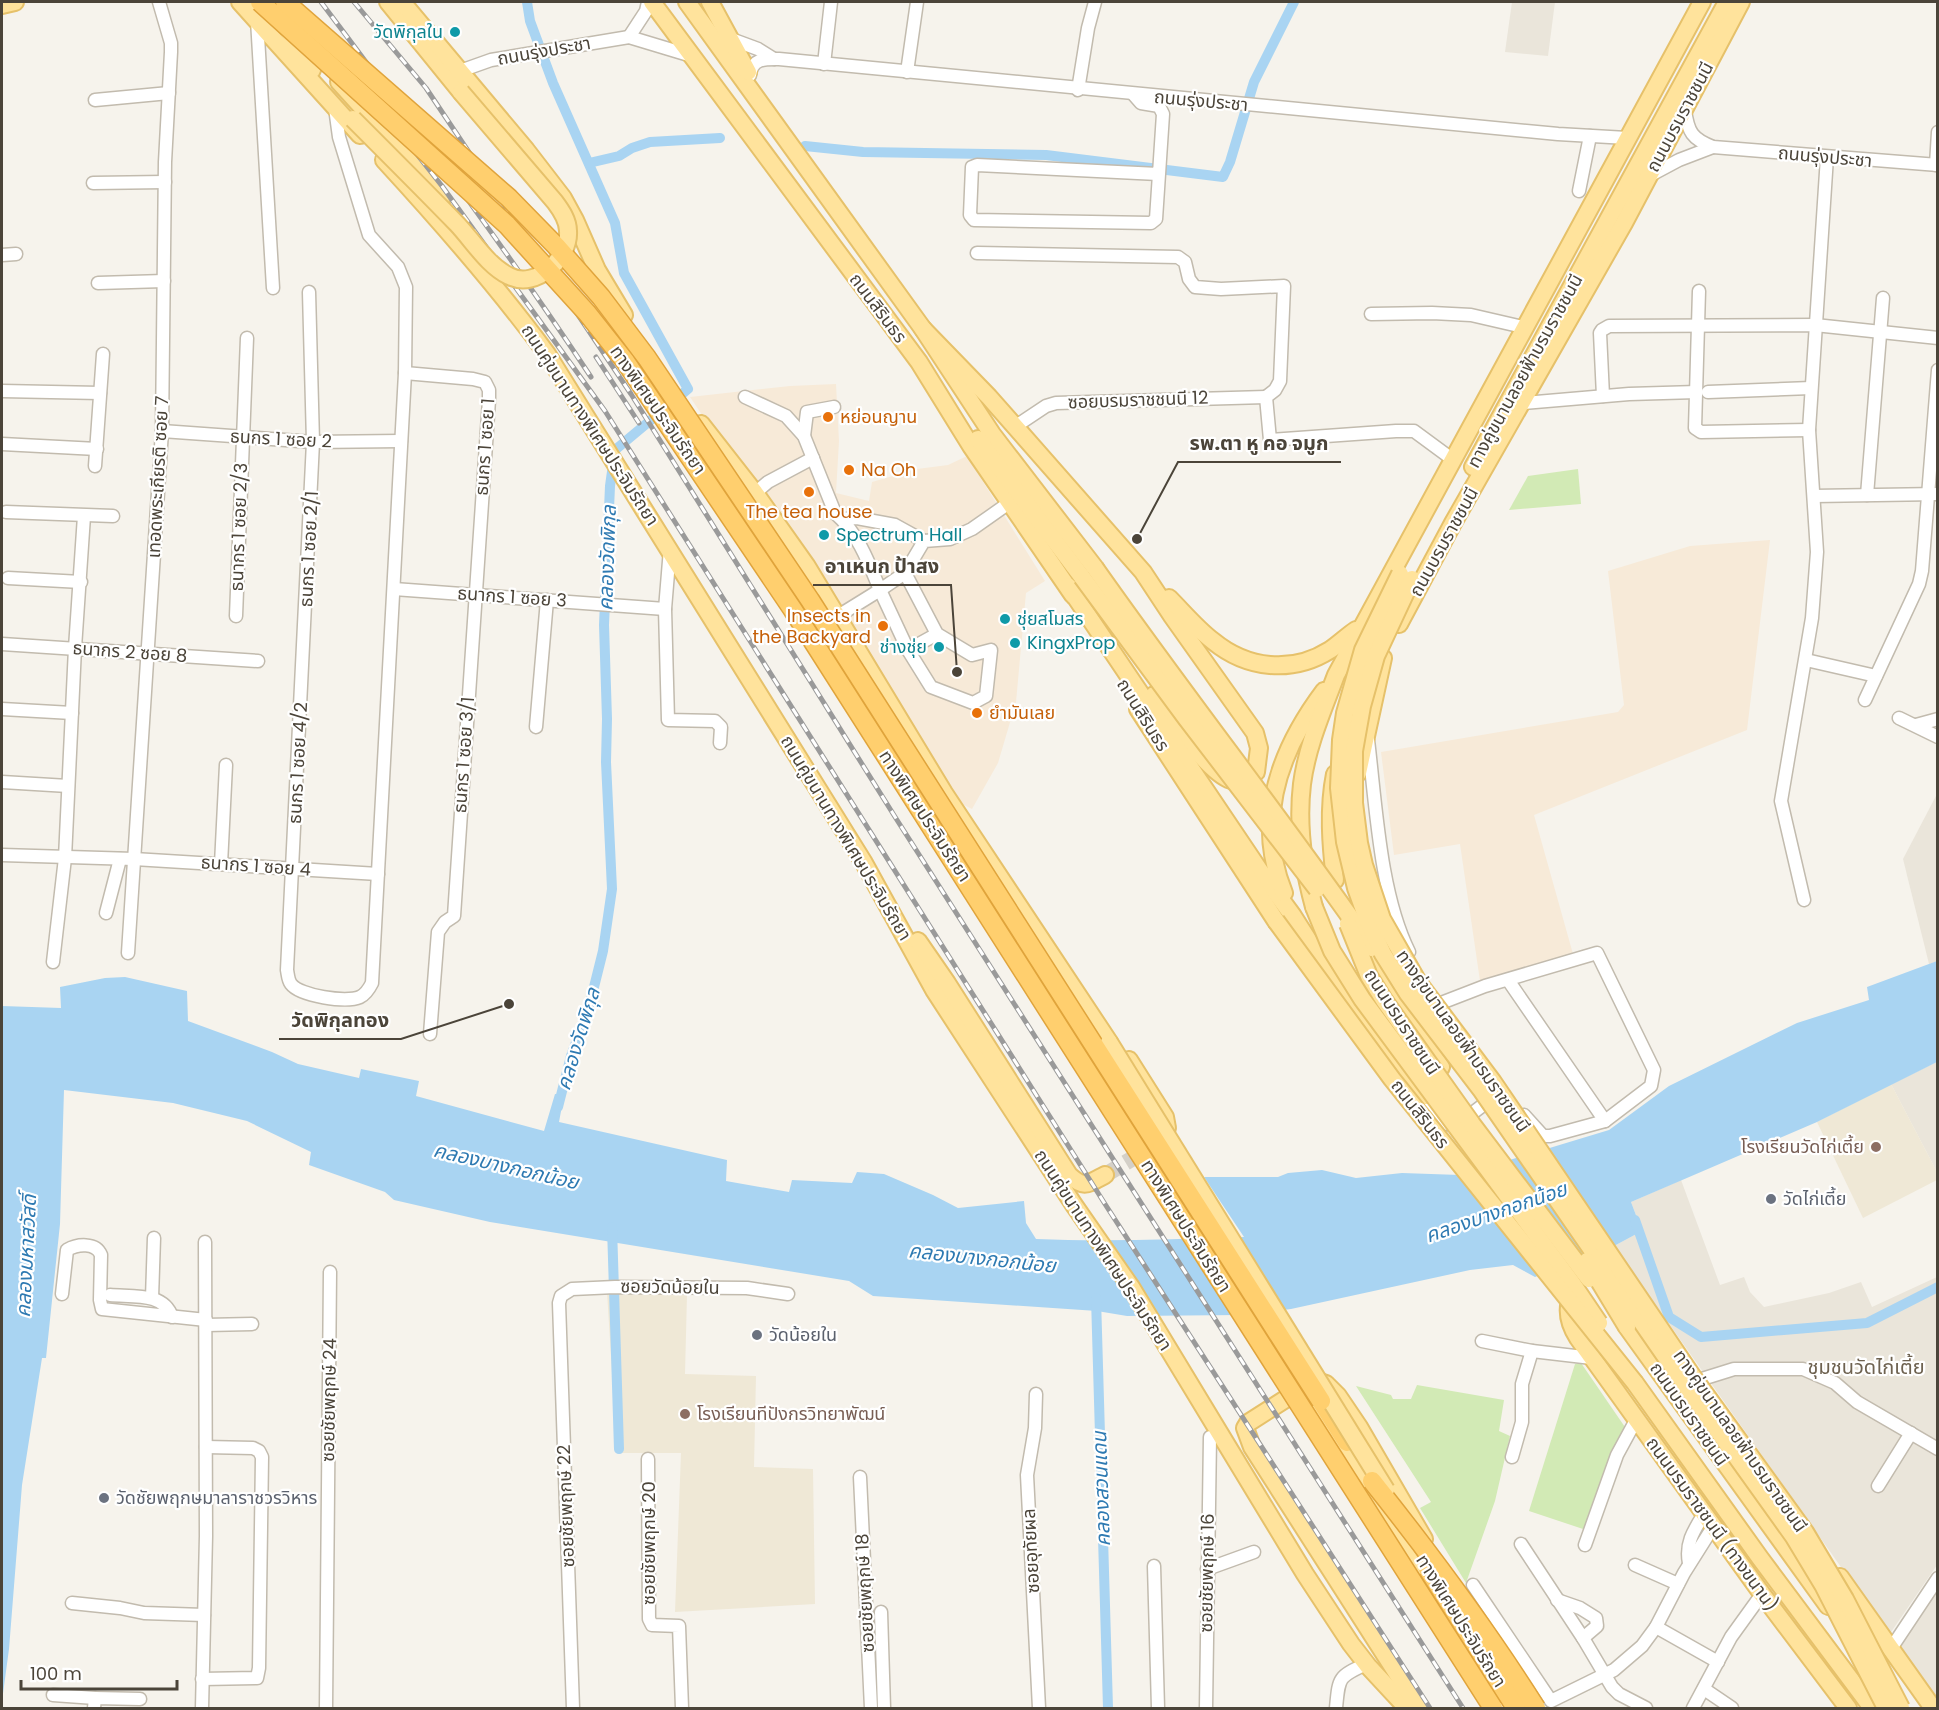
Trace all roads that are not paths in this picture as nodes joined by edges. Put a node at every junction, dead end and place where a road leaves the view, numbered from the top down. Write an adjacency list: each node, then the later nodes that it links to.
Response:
1 (15, 2): 19 (main road)
2 (159, 2): 31 (street, เทอดพระเกียรติ ซอย 7)
3 (240, 2): 20 (main road, ถนนคู่ขนานทางพิเศษประจิมรัถยา)
4 (260, 2): 241 (highway, ทางพิเศษประจิมรัถยา, bridge)
5 (273, 2): 37 (main road); 52 (main road)
6 (285, 2): 194 (highway, ทางพิเศษประจิมรัถยา, bridge)
7 (388, 2): 37 (main road, bridge)
8 (402, 2): 27 (main road)
9 (650, 2): 21 (street); 23 (main road, ถนนสิรินธร)
10 (687, 2): 36 (main road, ถนนสิรินธร)
11 (711, 2): 22 (main road)
12 (831, 2): 26 (street)
13 (917, 2): 28 (street)
14 (1095, 2): 30 (street)
15 (1702, 2): 40 (main road, ถนนบรมราชชนนี)
16 (1712, 2): 158 (main road, ทางคู่ขนานลอยฟ้าบรมราชชนนี, bridge)
17 (1727, 2): 215 (main road, ทางคู่ขนานลอยฟ้าบรมราชชนนี, bridge)
18 (1741, 2): 35 (main road, ถนนบรมราชชนนี)
19 (2, 5)
20 (257, 20): 25 (main road, ถนนคู่ขนานทางพิเศษประจิมรัถยา); 55 (street)
21 (629, 37): 23 (street, ถนนรุ่งประชา); 27 (street, ถนนรุ่งประชา)
22 (731, 39): 24 (street, ถนนรุ่งประชา); 29 (main road)
23 (692, 56): 68 (main road, ถนนสิรินธร)
24 (774, 59): 26 (street, ถนนรุ่งประชา); 29 (street)
25 (294, 63): 34 (main road, ถนนคู่ขนานทางพิเศษประจิมรัถยา); 37 (main road)
26 (824, 64): 28 (street, ถนนรุ่งประชา)
27 (460, 71): 94 (main road)
28 (907, 72): 30 (street, ถนนรุ่งประชา)
29 (750, 75): 36 (main road)
30 (1078, 90): 32 (street, ถนนรุ่งประชา)
31 (169, 93): 33 (street); 46 (street, เทอดพระเกียรติ ซอย 7)
32 (1134, 94): 39 (street, ถนนรุ่งประชา); 44 (street)
33 (95, 100)
34 (335, 108): 52 (main road, ถนนคู่ขนานทางพิเศษประจิมรัถยา); 70 (street)
35 (1685, 110): 41 (street); 45 (main road, ถนนบรมราชชนนี)
36 (769, 114): 63 (main road, ถนนสิรินธร)
37 (353, 119)
38 (1938, 132): 43 (street)
39 (1590, 136): 40 (street, ถนนรุ่งประชา); 48 (street)
40 (1628, 138): 62 (main road, ถนนบรมราชชนนี)
41 (1713, 147): 42 (street, ถนนรุ่งประชา); 45 (street, ถนนรุ่งประชา)
42 (1827, 157): 43 (street, ถนนรุ่งประชา); 60 (street)
43 (1937, 165)
44 (1158, 174): 44 (street)
45 (1648, 176): 78 (main road, ถนนบรมราชชนนี)
46 (165, 182): 47 (street); 53 (street, เทอดพระเกียรติ ซอย 7)
47 (93, 183)
48 (1579, 191)
49 (977, 253): 75 (street)
50 (16, 254): 51 (street)
51 (2, 255)
52 (482, 273): 104 (main road, ถนนคู่ขนานทางพิเศษประจิมรัถยา)
53 (164, 281): 54 (street); 84 (street, เทอดพระเกียรติ ซอย 7)
54 (98, 284)
55 (273, 288)
56 (1699, 291): 61 (street)
57 (309, 292): 88 (street, ธนกร 1 ซอย 2/1)
58 (1883, 298): 64 (street)
59 (1371, 314): 62 (street)
60 (1815, 325): 61 (street); 64 (street); 71 (street)
61 (1698, 326): 73 (street); 76 (street)
62 (1524, 327): 92 (main road, ถนนบรมราชชนนี)
63 (923, 329): 82 (main road); 105 (main road, ถนนสิรินธร)
64 (1880, 333): 66 (street); 96 (street)
65 (247, 338): 86 (street, ธนากร 1 ซอย 2/3)
66 (1938, 338)
67 (103, 354): 74 (street)
68 (919, 362): 98 (main road, ถนนสิรินธร); 105 (main road)
69 (1938, 370): 95 (street)
70 (405, 373): 87 (street); 113 (street, ธนกร 1 ซอย 1)
71 (1811, 388): 73 (street); 83 (street)
72 (2, 390): 74 (street)
73 (1702, 392): 76 (street); 83 (street)
74 (100, 393): 90 (street)
75 (1266, 396): 82 (street, ซอยบรมราชชนนี 12); 92 (street)
76 (1603, 396): 78 (street)
77 (745, 397): 81 (street)
78 (1523, 403): 123 (main road, ถนนบรมราชชนนี)
79 (834, 407): 80 (street)
80 (807, 412): 81 (street); 85 (street)
81 (786, 416): 85 (street)
82 (1016, 426): 106 (main road)
83 (1809, 430): 97 (street)
84 (162, 431): 86 (street, ธนกร 1 ซอย 2); 124 (street, เทอดพระเกียรติ ซอย 7)
85 (804, 436): 91 (street)
86 (243, 438): 88 (street, ธนกร 1 ซอย 2); 116 (street, ธนากร 1 ซอย 2/3)
87 (401, 441): 88 (street, ธนกร 1 ซอย 2); 111 (street)
88 (314, 442): 125 (street, ธนกร 1 ซอย 2/1)
89 (2, 444): 90 (street)
90 (97, 449): 93 (street)
91 (813, 458): 94 (street); 102 (street)
92 (1452, 459): 118 (main road, ถนนบรมราชชนนี)
93 (95, 466)
94 (755, 494): 117 (main road)
95 (1932, 494): 96 (street); 129 (street)
96 (1867, 495): 97 (street)
97 (1814, 496): 126 (street)
98 (1009, 503): 103 (street); 110 (main road, ถนนสิรินธร)
99 (6, 512): 100 (street)
100 (84, 516): 101 (street); 109 (street)
101 (112, 516)
102 (843, 519): 103 (street); 112 (street)
103 (924, 542): 107 (street)
104 (670, 549): 115 (street); 148 (main road, ถนนคู่ขนานทางพิเศษประจิมรัถยา)
105 (1088, 572): 158 (main road, bridge); 179 (main road, ถนนสิรินธร, bridge)
106 (1143, 572): 110 (main road); 118 (main road)
107 (905, 573): 112 (street); 119 (street)
108 (8, 578): 109 (street)
109 (81, 582): 121 (street)
110 (1068, 586): 154 (main road); 184 (main road, ถนนสิรินธร, bridge)
111 (394, 589): 113 (street, ธนากร 1 ซอย 3); 151 (street)
112 (880, 590): 117 (street); 122 (street)
113 (475, 594): 114 (street, ธนากร 1 ซอย 3); 160 (street, ธนกร 1 ซอย 3/1)
114 (547, 600): 115 (street, ธนากร 1 ซอย 3); 136 (street)
115 (665, 609): 139 (street)
116 (236, 616)
117 (838, 616): 143 (main road)
118 (1362, 625): 128 (main road, ถนนบรมราชชนนี)
119 (937, 634): 122 (street); 122 (street)
120 (2, 644): 121 (street, ธนากร 2 ซอย 8)
121 (75, 648): 124 (street, ธนากร 2 ซอย 8); 132 (street)
122 (908, 650)
123 (1385, 650): 137 (main road); 179 (main road, ถนนบรมราชชนนี, bridge)
124 (149, 653): 127 (street, ธนากร 2 ซอย 8); 147 (street, เทอดพระเกียรติ ซอย 7)
125 (304, 657): 150 (street, ธนกร 1 ซอย 4/2)
126 (1806, 660): 129 (street); 152 (street)
127 (258, 662)
128 (1336, 675): 154 (main road); 184 (main road, ถนนบรมราชชนนี, bridge)
129 (1876, 676): 130 (street)
130 (1865, 700)
131 (2, 709): 132 (street)
132 (72, 713): 142 (street)
133 (1899, 718): 135 (street)
134 (1938, 719): 135 (street)
135 (1916, 725): 138 (street)
136 (536, 727)
137 (1367, 730): 159 (street); 162 (main road)
138 (1938, 737)
139 (720, 743)
140 (226, 765): 149 (street)
141 (2, 782): 142 (street)
142 (68, 786): 145 (street)
143 (944, 793): 166 (main road); 217 (main road, bridge)
144 (2, 855): 145 (street, ธนากร 1 ซอย 4)
145 (65, 858): 146 (street, ธนากร 1 ซอย 4); 156 (street)
146 (120, 859): 147 (street, ธนากร 1 ซอย 4); 153 (street)
147 (134, 859): 149 (street, ธนากร 1 ซอย 4); 155 (street, เทอดพระเกียรติ ซอย 7)
148 (864, 863): 167 (main road); 220 (main road, ถนนคู่ขนานทางพิเศษประจิมรัถยา)
149 (221, 864): 150 (street, ธนากร 1 ซอย 4)
150 (291, 869): 151 (street, ธนากร 1 ซอย 4); 151 (street, ธนกร 1 ซอย 4/2)
151 (378, 874)
152 (1804, 900)
153 (106, 913)
154 (1293, 916): 162 (main road)
155 (128, 953)
156 (52, 962)
157 (1508, 980): 159 (street); 165 (street); 165 (street)
158 (1408, 994): 250 (main road, ทางคู่ขนานลอยฟ้าบรมราชชนนี, bridge)
159 (1441, 1003): 161 (street)
160 (430, 1034)
161 (1493, 1074): 163 (street); 164 (street)
162 (1419, 1096): 163 (street)
163 (1487, 1102): 164 (street)
164 (1514, 1103): 165 (street)
165 (1605, 1121)
166 (1135, 1157)
167 (1105, 1175)
168 (154, 1238): 174 (street)
169 (206, 1242): 177 (street)
170 (330, 1272): 231 (street, ซอยชัยพฤกษ์ 24)
171 (62, 1294): 176 (street)
172 (788, 1294): 175 (street, ซอยวัดน้อยใน)
173 (110, 1295): 174 (street)
174 (152, 1299): 176 (street)
175 (559, 1302): 232 (street, ซอยชัยพฤกษ์ 22)
176 (172, 1317): 177 (street)
177 (206, 1322): 178 (street); 189 (street)
178 (252, 1324)
179 (1627, 1327): 197 (main road, ถนนบรมราชชนนี)
180 (1482, 1341): 181 (street)
181 (1532, 1351): 182 (street); 191 (street)
182 (1592, 1358): 183 (main road, ถนนบรมราชชนนี (ทางขนาน)); 186 (main road, ถนนบรมราชชนนี (ทางขนาน))
183 (1702, 1379): 187 (street); 205 (main road)
184 (1635, 1383): 201 (main road, ถนนบรมราชชนนี)
185 (1036, 1394): 236 (street, ซอยอุทัยผล)
186 (1636, 1420): 196 (main road, ถนนบรมราชชนนี (ทางขนาน)); 199 (street)
187 (1911, 1433): 190 (street); 195 (street)
188 (1210, 1437): 204 (street, ซอยชัยพฤกษ์ 16)
189 (206, 1447): 213 (street); 222 (street)
190 (1938, 1449)
191 (1512, 1457)
192 (648, 1459): 233 (street, ซอยชัยพฤกษ์ 20)
193 (860, 1477): 234 (street, ซอยชัยพฤกษ์ 18)
194 (1372, 1481): 228 (highway, bridge); 244 (highway, ทางพิเศษประจิมรัถยา, bridge)
195 (1878, 1486)
196 (1709, 1520): 207 (street); 209 (main road, ถนนบรมราชชนนี (ทางขนาน))
197 (1775, 1534): 205 (main road); 251 (main road, ถนนบรมราชชนนี)
198 (1521, 1544): 210 (street)
199 (1585, 1545)
200 (1254, 1552): 204 (street)
201 (1760, 1558): 223 (main road); 249 (main road, ถนนบรมราชชนนี)
202 (1635, 1565): 207 (street)
203 (1154, 1566): 237 (street)
204 (1207, 1569): 238 (street, ซอยชัยพฤกษ์ 16)
205 (1834, 1569): 218 (main road)
206 (1938, 1578): 218 (street)
207 (1678, 1584): 214 (street)
208 (1473, 1585): 228 (street)
209 (1762, 1594): 219 (street); 223 (main road, ถนนบรมราชชนนี (ทางขนาน))
210 (1557, 1600): 216 (street); 216 (street)
211 (72, 1603): 213 (street)
212 (881, 1612): 235 (street, ซอยชัยพฤกษ์ 18)
213 (204, 1615): 222 (street)
214 (1656, 1627): 219 (street); 221 (street)
215 (1861, 1628): 251 (main road, ทางคู่ขนานลอยฟ้าบรมราชชนนี, bridge); 252 (main road, bridge)
216 (1583, 1638): 221 (street)
217 (1472, 1650): 229 (main road); 243 (main road)
218 (1890, 1650): 253 (main road)
219 (1718, 1662): 224 (street)
220 (1366, 1664): 229 (main road, ถนนคู่ขนานทางพิเศษประจิมรัถยา); 239 (street)
221 (1604, 1675): 228 (street); 245 (street)
222 (202, 1679): 230 (street)
223 (1833, 1687): 248 (main road, ถนนบรมราชชนนี (ทางขนาน))
224 (1704, 1689): 246 (street); 247 (street)
225 (53, 1695): 227 (street)
226 (140, 1699): 227 (street)
227 (94, 1703)
228 (1548, 1706)
229 (1404, 1707)
230 (202, 1708)
231 (326, 1708)
232 (573, 1708)
233 (682, 1708)
234 (871, 1708)
235 (884, 1708)
236 (1039, 1708)
237 (1158, 1708)
238 (1206, 1708)
239 (1336, 1708)
240 (1419, 1708): 242 (main road)
241 (1493, 1708)
242 (1502, 1708)
243 (1510, 1708)
244 (1516, 1708)
245 (1646, 1708)
246 (1693, 1708)
247 (1732, 1708)
248 (1848, 1708)
249 (1872, 1708)
250 (1886, 1708)
251 (1903, 1708)
252 (1920, 1708)
253 (1933, 1708)

